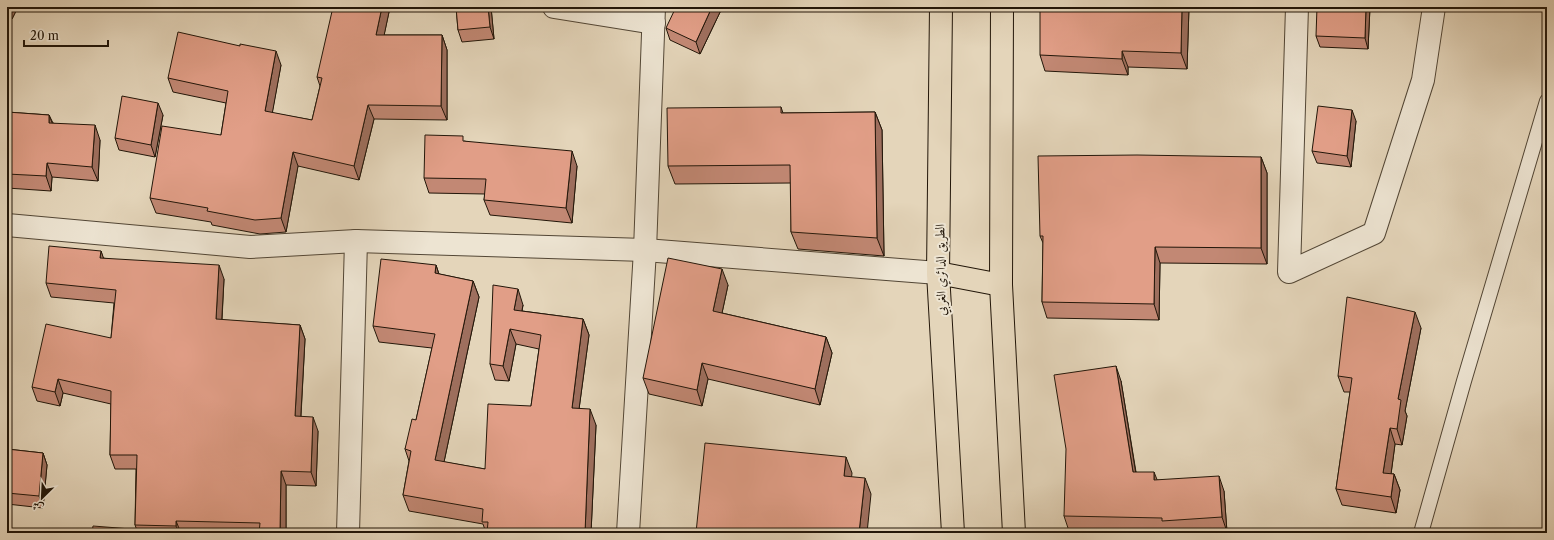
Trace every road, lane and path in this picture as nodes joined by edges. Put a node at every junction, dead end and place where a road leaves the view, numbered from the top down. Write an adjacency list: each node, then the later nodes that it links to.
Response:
1 (554, 7): 6 (street)
2 (940, 7): 11 (main road, الطريق الدائري الغربي)
3 (1002, 7): 12 (main road)
4 (1297, 7): 5 (street)
5 (1434, 7)
6 (654, 15): 10 (street)
7 (1547, 101): 17 (lane)
8 (7, 225): 9 (street)
9 (356, 241): 10 (street); 13 (street)
10 (645, 250): 11 (street); 14 (street)
11 (938, 273): 12 (main road); 15 (main road, الطريق الدائري الغربي)
12 (1001, 285): 16 (main road)
13 (348, 533)
14 (628, 533)
15 (953, 533)
16 (1014, 533)
17 (1421, 533)

